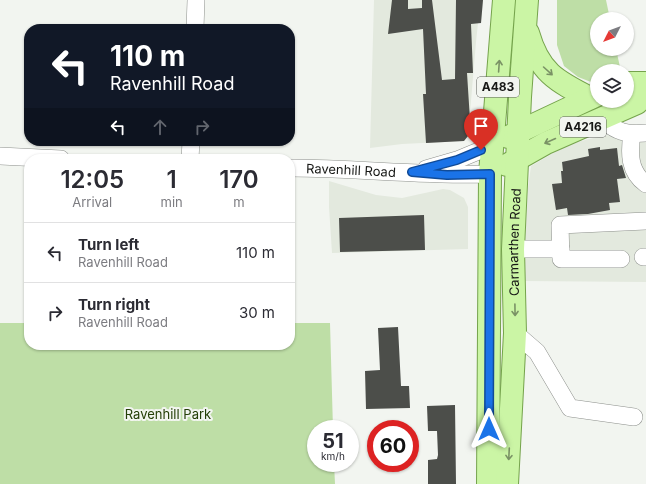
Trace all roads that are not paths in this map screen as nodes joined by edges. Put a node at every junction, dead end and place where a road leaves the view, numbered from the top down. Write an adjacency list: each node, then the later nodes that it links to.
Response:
1 (196, 0): 4 (street)
2 (504, 0): 14 (main road, Carmarthen Road / A483, one-way to 2)
3 (527, 0): 5 (main road, Carmarthen Road / A483)
4 (195, 24)
5 (525, 25): 9 (main road, one-way to 9); 12 (main road, Carmarthen Road / A483)
6 (634, 83): 7 (main road)
7 (646, 83)
8 (646, 93): 11 (main road, A4216)
9 (590, 95)
10 (590, 99): 12 (main road, A4216)
11 (602, 120): 13 (street); 17 (main road, A4216, one-way to 17)
12 (519, 131): 14 (main road); 17 (main road, Carmarthen Road / A483)
13 (639, 134): 21 (street)
14 (493, 145): 19 (street, Ravenhill Road); 20 (main road, Carmarthen Road / A483)
15 (0, 156): 16 (street)
16 (24, 157)
17 (517, 159): 20 (main road); 23 (main road, Carmarthen Road / A483)
18 (295, 168): 19 (street, Ravenhill Road)
19 (412, 172): 20 (street, Ravenhill Road)
20 (490, 174): 28 (main road, Carmarthen Road / A483)
21 (646, 184)
22 (646, 221): 24 (street)
23 (514, 249): 24 (street); 26 (main road, Carmarthen Road / A483, one-way to 26)
24 (561, 249): 25 (street)
25 (621, 260)
26 (516, 333): 27 (street); 29 (main road, Carmarthen Road / A483, one-way to 29)
27 (634, 416)
28 (488, 484)
29 (507, 484)

